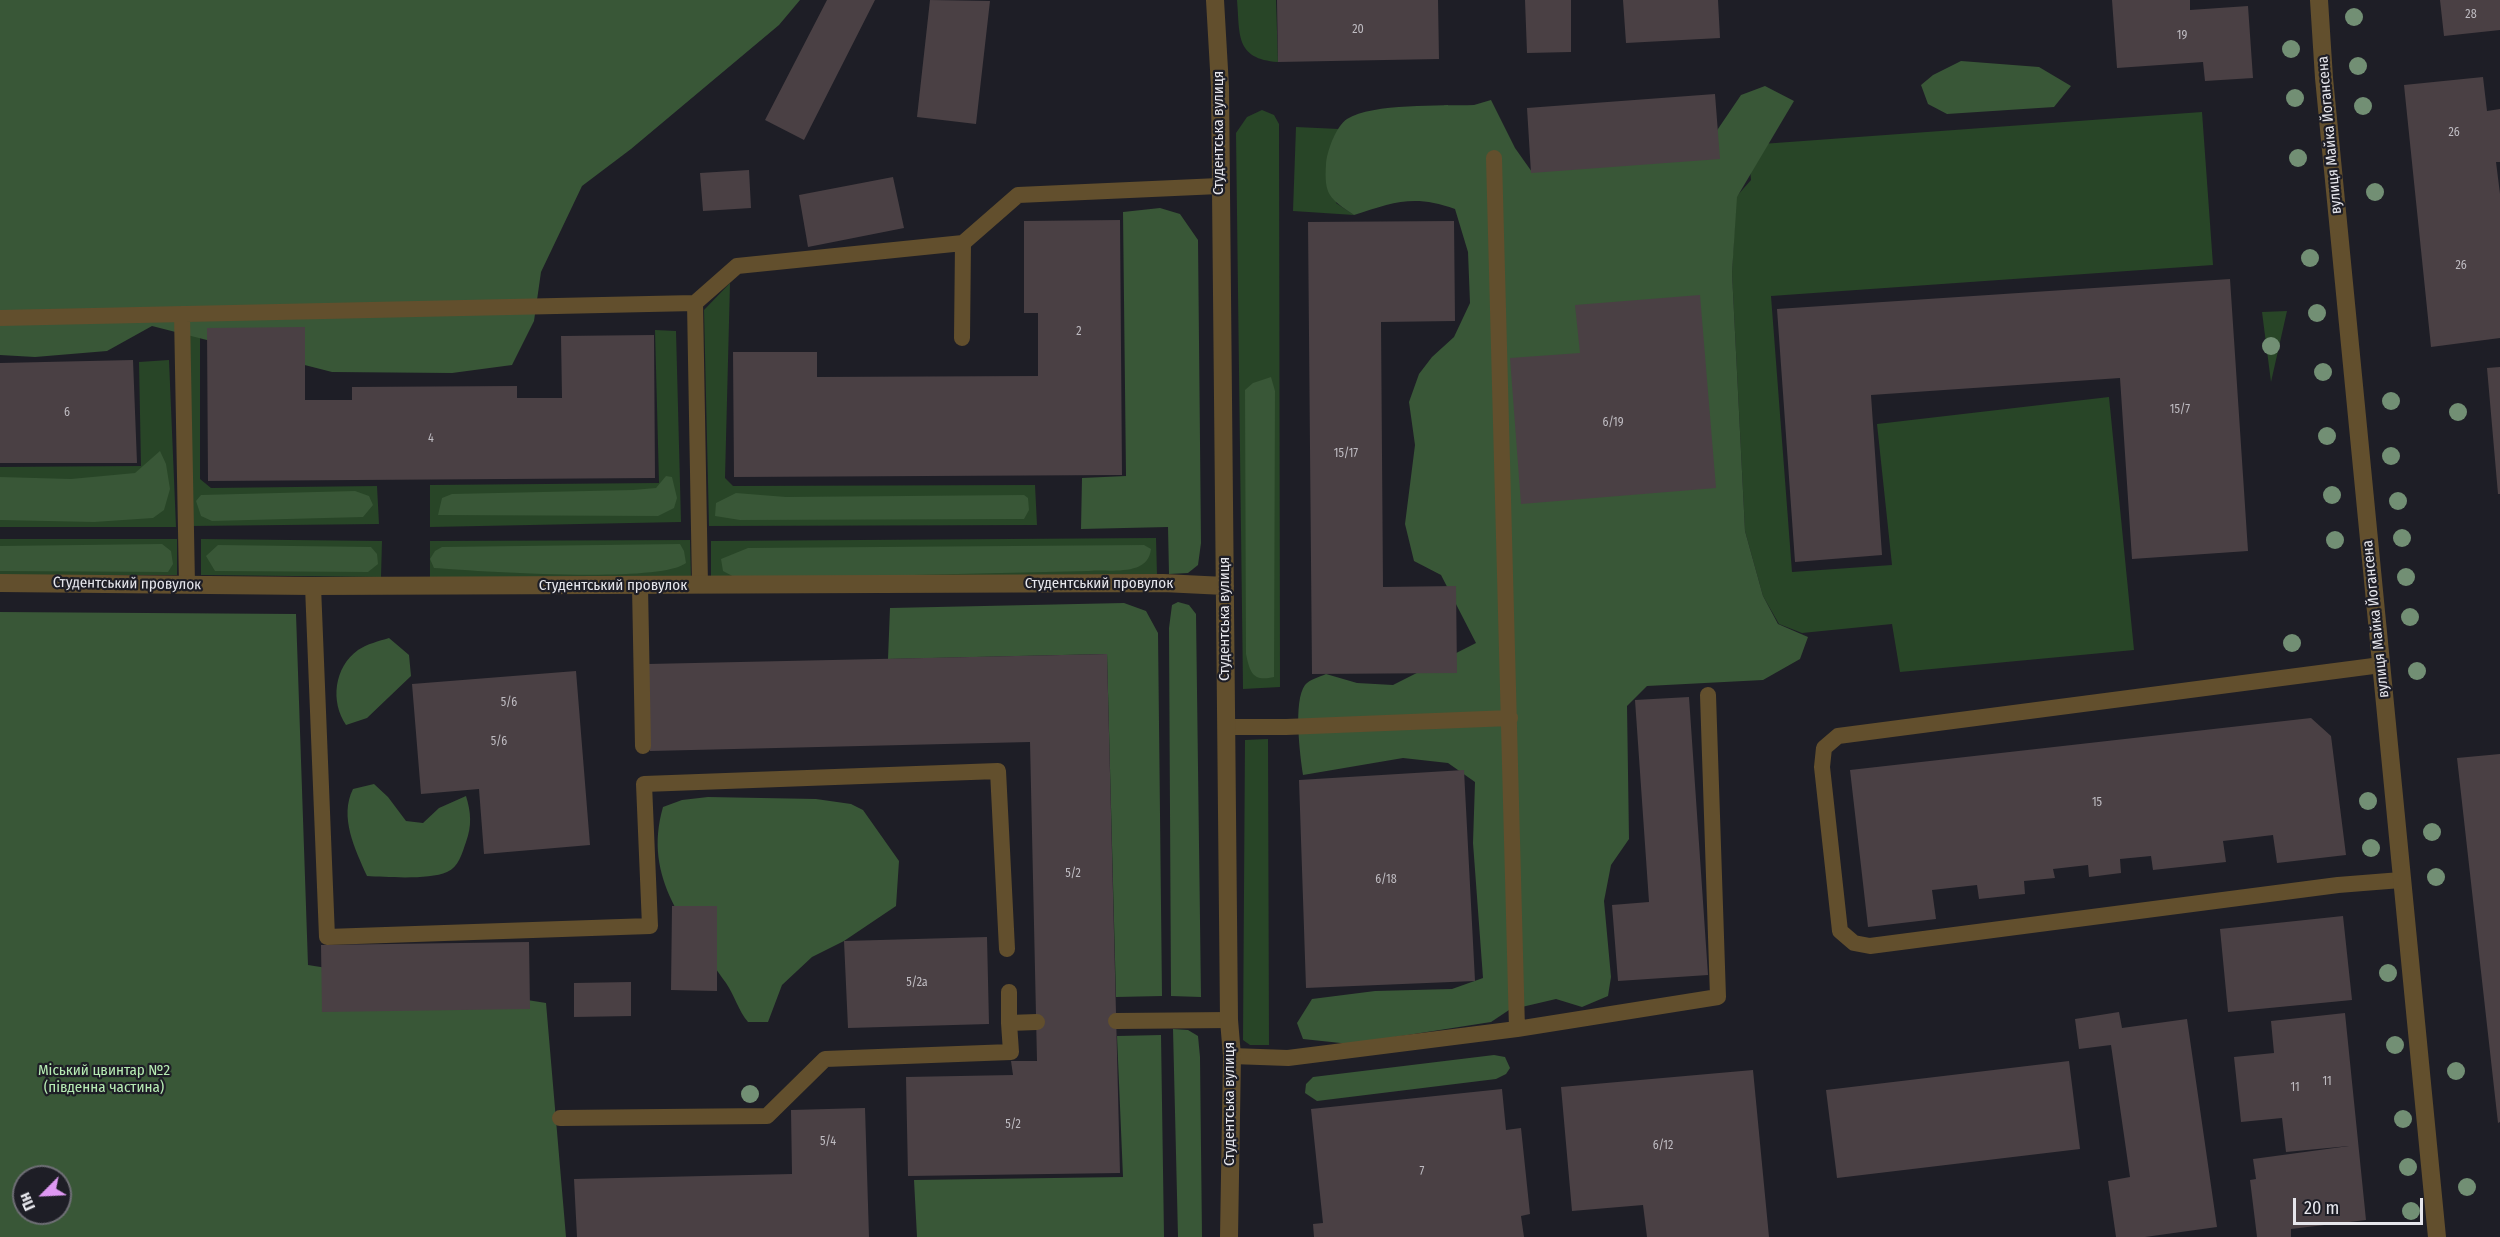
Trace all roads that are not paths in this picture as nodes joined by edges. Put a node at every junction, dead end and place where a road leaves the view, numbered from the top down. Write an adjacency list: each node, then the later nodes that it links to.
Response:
1 (1215, 0): 4 (street, Студентська вулиця)
2 (2319, 0): 16 (street, вулиця Майка Йогансена)
3 (1494, 158): 18 (lane)
4 (1219, 186): 5 (lane); 15 (street, Студентська вулиця)
5 (963, 243): 6 (lane); 9 (lane)
6 (695, 303): 7 (lane); 12 (lane)
7 (182, 314): 8 (lane); 11 (lane)
8 (0, 318)
9 (962, 338)
10 (0, 583): 11 (street, Студентський провулок)
11 (187, 585): 13 (street, Студентський провулок)
12 (700, 585): 14 (street, Студентський провулок); 15 (street, Студентський провулок)
13 (313, 586): 14 (street, Студентський провулок); 22 (lane)
14 (640, 586): 20 (lane)
15 (1225, 586): 19 (street, Студентська вулиця)
16 (2381, 665): 21 (street, вулиця Майка Йогансена); 21 (lane)
17 (1708, 695): 28 (lane)
18 (1510, 718): 19 (lane); 28 (lane)
19 (1226, 727): 24 (street, Студентська вулиця)
20 (643, 746)
21 (2401, 880): 32 (street, вулиця Майка Йогансена)
22 (1007, 950)
23 (1009, 992): 27 (lane)
24 (1229, 1020): 25 (lane); 29 (street, Студентська вулиця)
25 (1116, 1021)
26 (1037, 1022): 27 (lane)
27 (1009, 1023): 30 (lane)
28 (1517, 1029): 29 (lane)
29 (1232, 1056): 31 (street, Студентська вулиця)
30 (560, 1118)
31 (1229, 1237)
32 (2437, 1237)

